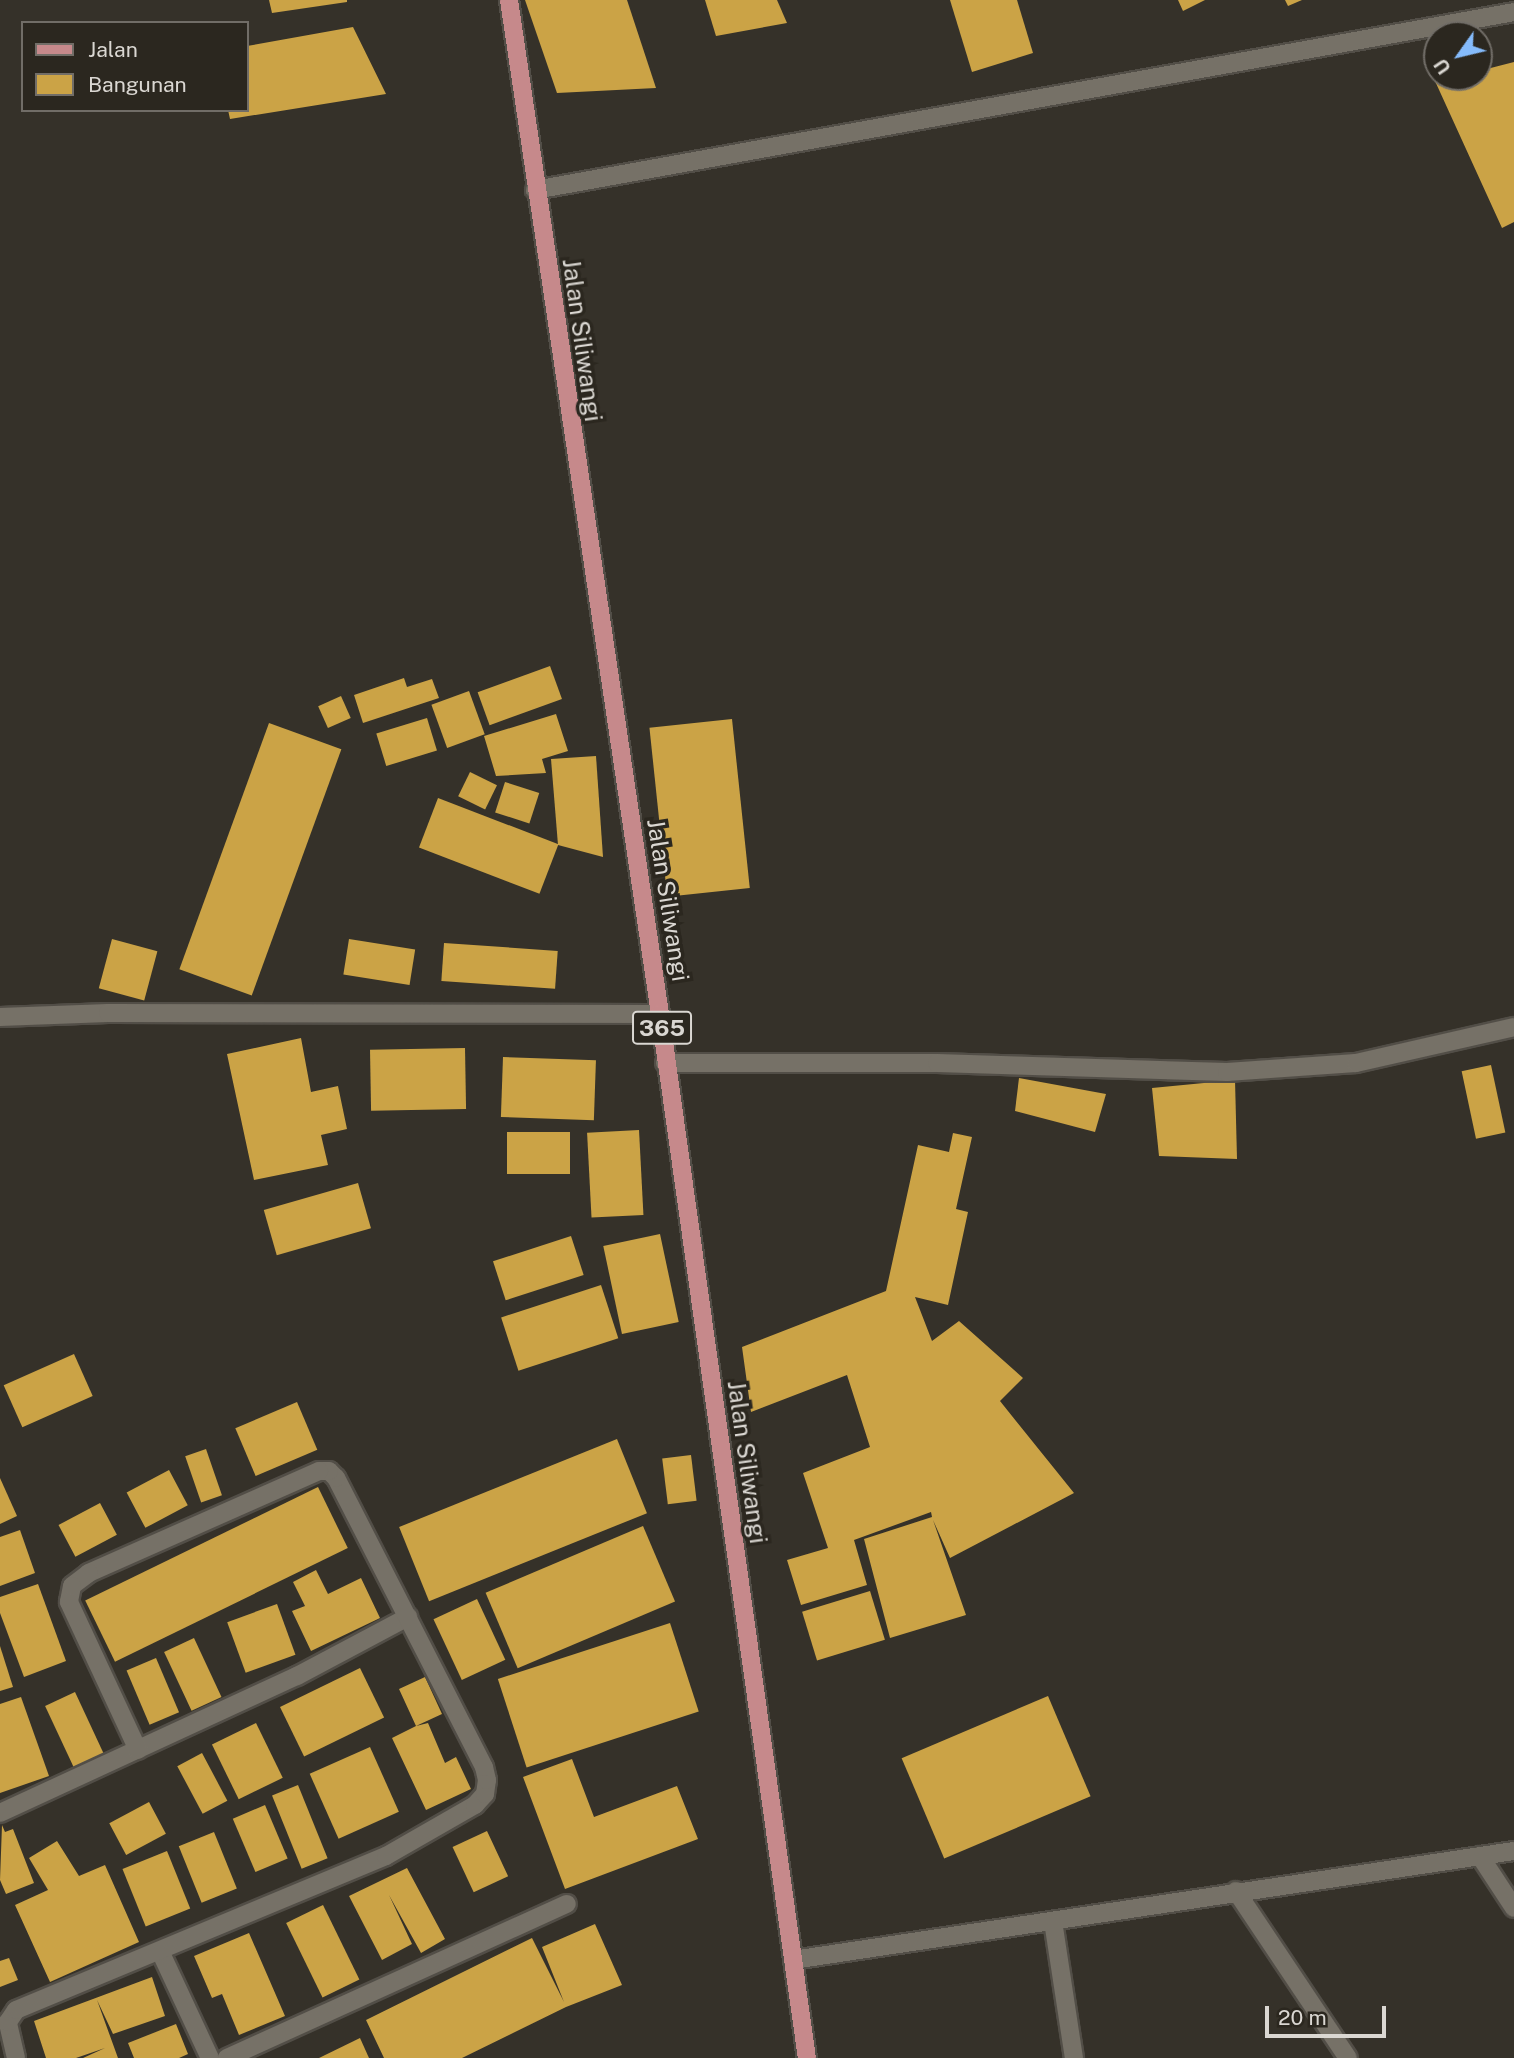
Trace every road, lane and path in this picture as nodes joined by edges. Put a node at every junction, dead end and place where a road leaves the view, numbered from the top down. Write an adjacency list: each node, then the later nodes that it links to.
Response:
1 (509, 0): 3 (main road, Jalan Siliwangi / 365)
2 (1514, 12): 3 (street)
3 (535, 190): 4 (main road, Jalan Siliwangi / 365)
4 (660, 1014): 5 (street); 7 (main road, Jalan Siliwangi / 365)
5 (0, 1017)
6 (1514, 1027): 7 (street)
7 (665, 1063): 18 (main road, Jalan Siliwangi / 365)
8 (408, 1617): 9 (street); 9 (street); 17 (street)
9 (138, 1750): 10 (street)
10 (0, 1813)
11 (1514, 1851): 12 (street)
12 (1479, 1856): 13 (street); 15 (street)
13 (1236, 1891): 16 (street); 24 (street)
14 (567, 1904): 21 (street)
15 (1514, 1908)
16 (1053, 1921): 18 (street); 23 (street)
17 (160, 1951): 19 (street); 20 (street)
18 (793, 1960): 22 (main road, Jalan Siliwangi / 365)
19 (16, 2058)
20 (210, 2058)
21 (227, 2058)
22 (807, 2058)
23 (1074, 2058)
24 (1348, 2058)

